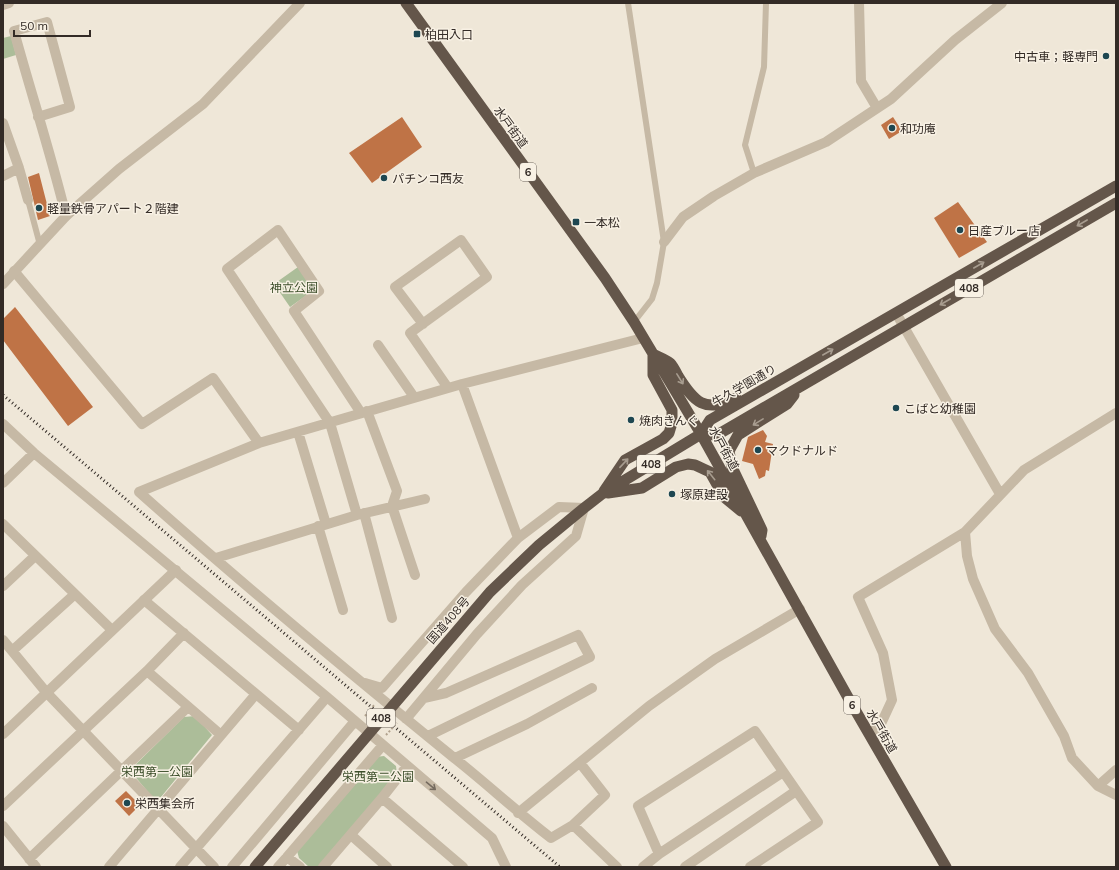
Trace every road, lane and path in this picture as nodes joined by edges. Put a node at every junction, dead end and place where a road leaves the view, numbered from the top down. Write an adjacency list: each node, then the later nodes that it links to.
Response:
1 (9, 3): 8 (street)
2 (300, 3): 18 (street)
3 (406, 3): 24 (highway, 水戸街道 / 6)
4 (628, 3): 19 (lane)
5 (766, 3): 13 (lane)
6 (860, 3): 9 (street)
7 (1002, 3): 9 (street)
8 (3, 5)
9 (877, 108): 13 (street)
10 (38, 117): 10 (street); 18 (street)
11 (3, 123): 12 (street)
12 (20, 168): 14 (street); 16 (street)
13 (754, 173): 19 (street)
14 (3, 176)
15 (1116, 186): 23 (highway, 牛久学園通り / 408, one-way to 15)
16 (28, 200): 20 (lane)
17 (1116, 203): 26 (highway, 408, one-way to 26)
18 (66, 216): 20 (street)
19 (664, 242): 24 (lane)
20 (40, 245): 21 (street)
21 (14, 271): 22 (street); 41 (street)
22 (3, 284)
23 (896, 313): 26 (street); 30 (highway, 牛久学園通り / 408, one-way to 23)
24 (634, 322): 27 (highway, 水戸街道 / 6)
25 (423, 324): 25 (street); 32 (street)
26 (904, 326): 33 (highway, 408); 45 (street)
27 (643, 338): 29 (highway, 水戸街道 / 6); 31 (street)
28 (378, 345): 34 (street)
29 (653, 354): 30 (highway, one-way to 30); 40 (highway, 水戸街道 / 6); 44 (highway, one-way to 29)
30 (794, 371): 40 (highway, 牛久学園通り / 408)
31 (462, 384): 32 (street); 54 (street)
32 (448, 388): 34 (street)
33 (798, 389): 40 (highway, 408); 55 (highway, one-way to 55)
34 (414, 397): 35 (street)
35 (364, 412): 37 (street); 37 (street); 47 (street)
36 (1116, 413): 45 (street)
37 (330, 423): 39 (street); 49 (street)
38 (3, 424): 42 (street)
39 (298, 432): 41 (street); 52 (street)
40 (701, 434): 44 (highway, 国道408号 / 408); 50 (highway, 水戸街道 / 6)
41 (259, 443): 57 (street)
42 (34, 453): 43 (street); 58 (street)
43 (3, 483)
44 (602, 494): 48 (highway, 国道408号 / 408); 50 (highway, one-way to 44)
45 (1000, 494): 53 (street)
46 (425, 499): 47 (street)
47 (392, 506): 49 (street); 59 (street)
48 (584, 508): 54 (street); 76 (street); 113 (highway, 国道408号 / 408)
49 (361, 514): 52 (street); 65 (street)
50 (745, 515): 55 (highway, 水戸街道 / 6)
51 (3, 524): 56 (street)
52 (322, 525): 57 (street); 64 (street)
53 (965, 532): 83 (street); 94 (street)
54 (518, 538): 71 (street)
55 (760, 541): 63 (highway, 水戸街道 / 6)
56 (35, 556): 60 (street); 61 (street)
57 (216, 558): 71 (street)
58 (176, 570): 62 (street); 75 (street)
59 (415, 575)
60 (3, 586)
61 (75, 594): 66 (street); 69 (street)
62 (144, 600): 66 (street); 67 (street)
63 (800, 609): 83 (highway, 水戸街道 / 6); 89 (street)
64 (343, 610)
65 (392, 618)
66 (112, 630): 73 (street)
67 (184, 633): 70 (street); 74 (street)
68 (3, 640): 69 (street)
69 (12, 651): 73 (street)
70 (147, 671): 78 (street); 82 (street)
71 (360, 682): 80 (street)
72 (592, 688): 88 (street)
73 (46, 692): 82 (street); 84 (street)
74 (256, 694): 81 (street); 85 (street)
75 (327, 697): 79 (street); 81 (street)
76 (424, 698): 80 (street); 86 (street)
77 (377, 701): 79 (path)
78 (188, 706): 85 (street); 91 (street)
79 (359, 719): 87 (street); 112 (street)
80 (403, 720): 86 (street); 87 (path)
81 (299, 730): 104 (street)
82 (84, 731): 91 (street); 98 (street)
83 (869, 733): 124 (highway, 水戸街道 / 6)
84 (3, 734)
85 (221, 736): 99 (street)
86 (428, 736): 88 (street)
87 (382, 743): 90 (street); 106 (street)
88 (455, 758): 100 (street)
89 (580, 763): 100 (street); 101 (street)
90 (407, 766): 97 (street); 119 (street, one-way to 119)
91 (122, 770): 99 (street); 107 (street)
92 (1116, 770): 94 (street)
93 (783, 772): 95 (street); 105 (street); 105 (street)
94 (1098, 786): 96 (street)
95 (796, 791): 122 (street); 123 (street)
96 (1116, 795)
97 (382, 798): 103 (street); 118 (street)
98 (3, 806)
99 (159, 809): 104 (street); 109 (street)
100 (518, 813): 101 (street)
101 (573, 825): 120 (street)
102 (3, 826): 107 (street)
103 (351, 835): 116 (street); 117 (street)
104 (197, 849): 110 (street); 111 (street)
105 (659, 854): 121 (street)
106 (287, 857): 114 (street); 115 (street)
107 (29, 859): 108 (street)
108 (36, 867)
109 (109, 867)
110 (180, 867)
111 (214, 867)
112 (232, 867)
113 (255, 867)
114 (278, 867)
115 (299, 867)
116 (323, 867)
117 (387, 867)
118 (463, 867)
119 (506, 867)
120 (617, 867)
121 (643, 867)
122 (685, 867)
123 (750, 867)
124 (946, 867)

